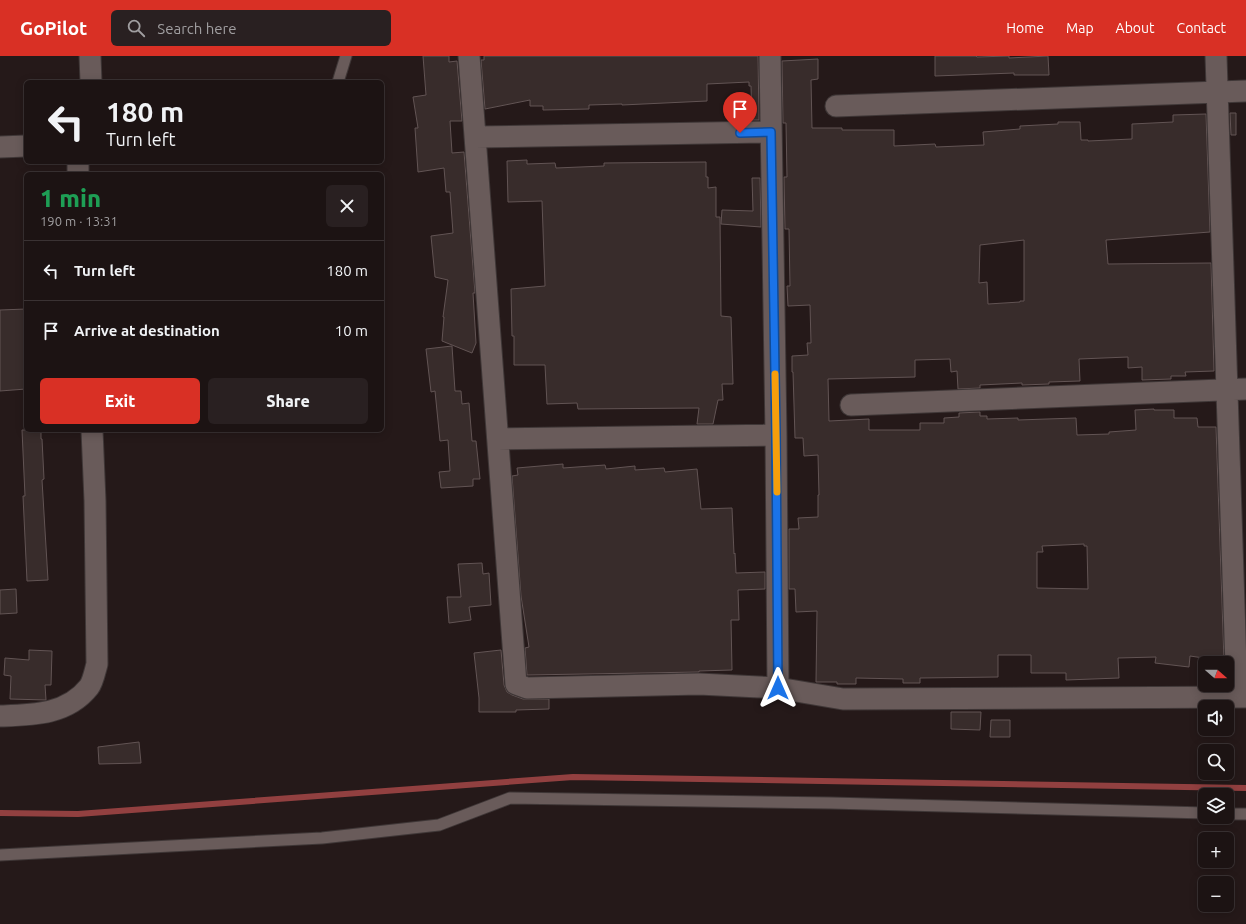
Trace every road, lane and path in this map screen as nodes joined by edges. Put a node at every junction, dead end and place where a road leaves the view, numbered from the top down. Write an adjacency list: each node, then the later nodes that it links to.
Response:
1 (90, 56): 6 (street)
2 (346, 56): 7 (lane)
3 (469, 56): 12 (street)
4 (770, 56): 11 (street)
5 (1216, 56): 9 (street)
6 (90, 80)
7 (339, 80)
8 (1246, 90): 9 (street)
9 (1217, 92): 10 (street); 15 (street)
10 (836, 106)
11 (771, 132): 12 (street); 18 (street)
12 (475, 137): 19 (street)
13 (24, 146): 14 (street)
14 (0, 147)
15 (1236, 389): 16 (street); 21 (street)
16 (851, 405)
17 (92, 432): 22 (street)
18 (776, 435): 19 (street); 20 (street)
19 (498, 439): 20 (street)
20 (778, 688): 21 (street)
21 (1242, 697)
22 (0, 716)
23 (1198, 813): 26 (lane)
24 (1234, 814): 25 (lane)
25 (1246, 814)
26 (0, 855)

